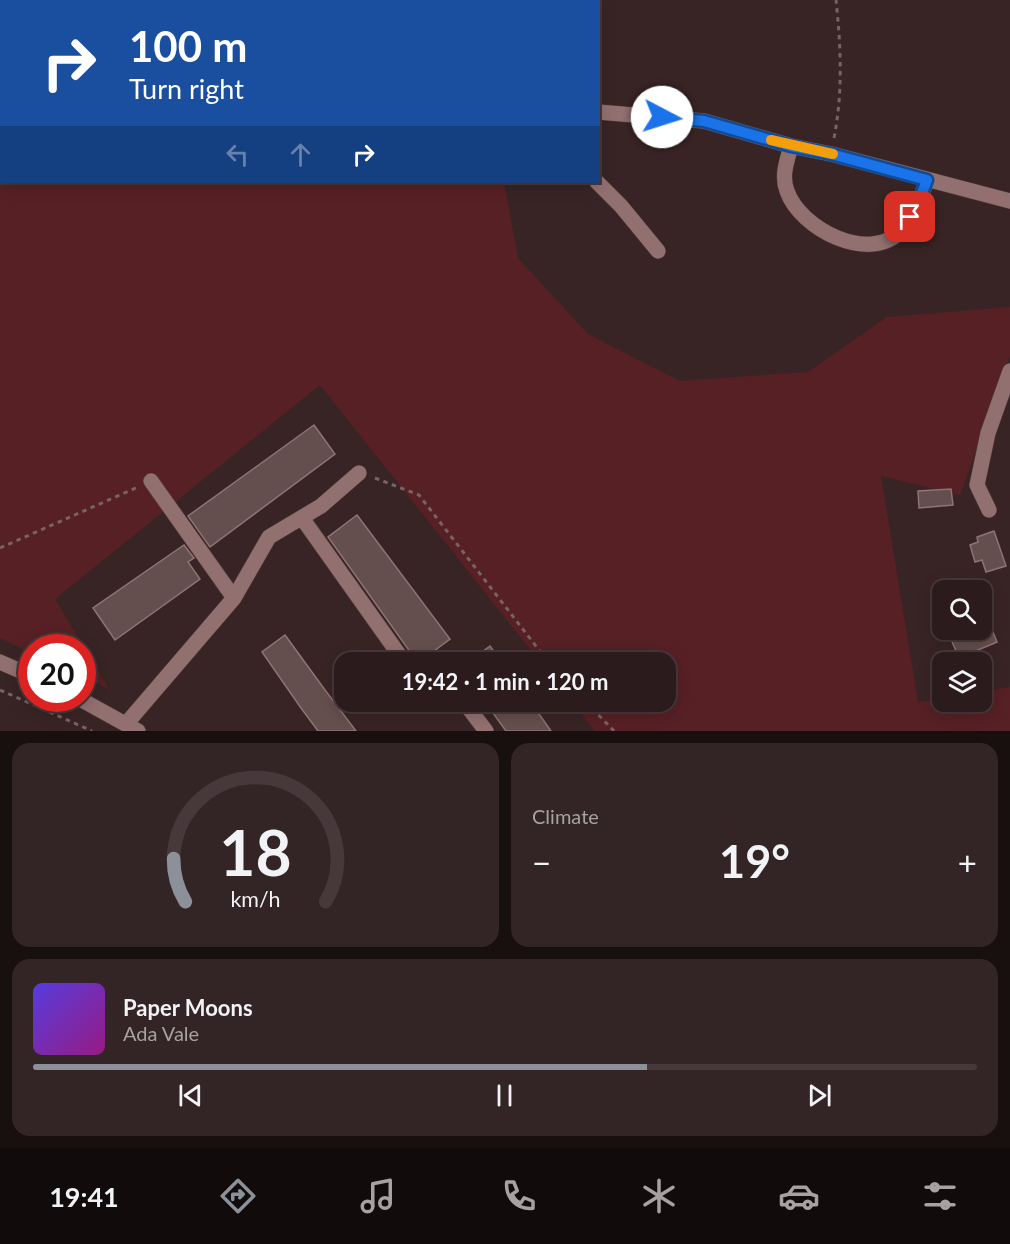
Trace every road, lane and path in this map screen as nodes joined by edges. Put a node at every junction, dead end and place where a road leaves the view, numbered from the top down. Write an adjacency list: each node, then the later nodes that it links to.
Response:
1 (836, 0): 4 (path)
2 (600, 112): 3 (street)
3 (791, 146): 4 (street); 5 (street)
4 (831, 154): 5 (street)
5 (927, 180): 7 (street)
6 (598, 183): 8 (street)
7 (1010, 201)
8 (658, 251)
9 (1010, 371): 12 (street)
10 (359, 472): 13 (street); 17 (path)
11 (151, 482): 14 (path); 15 (street)
12 (989, 510)
13 (302, 518): 15 (street); 16 (street)
14 (0, 549)
15 (234, 598): 24 (street)
16 (397, 652)
17 (540, 652)
18 (0, 662): 19 (street)
19 (18, 670)
20 (0, 690): 25 (path)
21 (96, 708): 24 (street)
22 (472, 712): 26 (street)
23 (596, 712): 27 (path)
24 (132, 727)
25 (92, 731)
26 (486, 731)
27 (614, 731)

